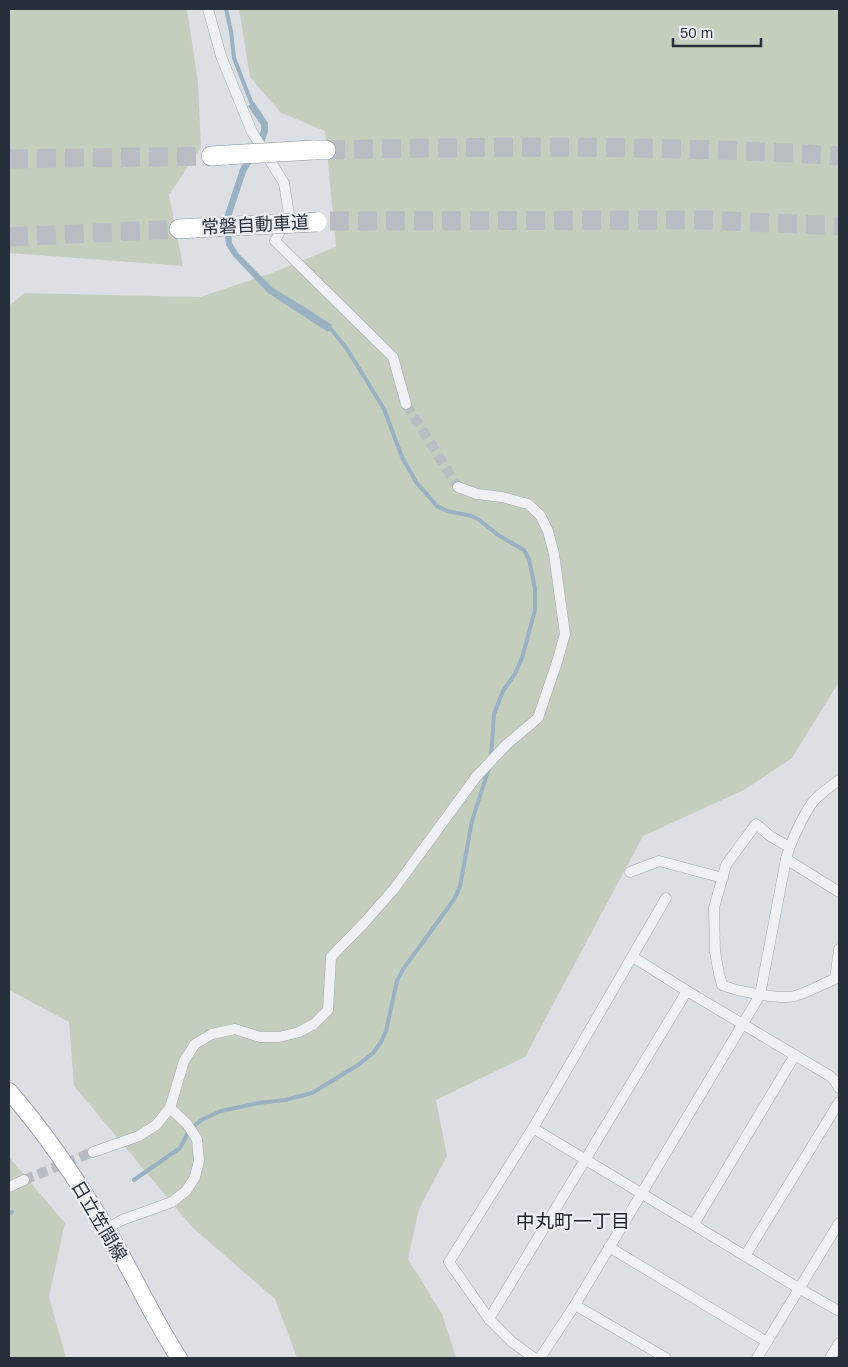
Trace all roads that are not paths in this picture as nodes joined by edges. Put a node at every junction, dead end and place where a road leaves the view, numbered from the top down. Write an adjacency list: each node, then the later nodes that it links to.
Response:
1 (208, 9): 6 (street)
2 (319, 150): 3 (highway, bridge)
3 (219, 155)
4 (324, 221): 5 (highway, 常磐自動車道, bridge)
5 (187, 228)
6 (406, 404)
7 (458, 487): 24 (street)
8 (839, 780): 9 (street)
9 (790, 847): 10 (street); 12 (street)
10 (786, 859): 13 (street); 18 (street)
11 (630, 872): 12 (street)
12 (723, 878): 18 (street)
13 (839, 892)
14 (666, 898): 16 (street)
15 (839, 949): 18 (street)
16 (633, 957): 17 (street); 25 (street)
17 (687, 992): 19 (street); 27 (street)
18 (760, 995): 19 (street)
19 (743, 1024): 20 (street); 30 (street)
20 (795, 1055): 21 (street); 32 (street)
21 (839, 1088)
22 (9, 1091): 33 (main road, 日立笠間線)
23 (839, 1102): 35 (street)
24 (170, 1108): 26 (street); 33 (street)
25 (533, 1128): 27 (street); 39 (street)
26 (93, 1152)
27 (586, 1160): 30 (street); 39 (street)
28 (24, 1180): 29 (street)
29 (9, 1187)
30 (641, 1193): 32 (street); 34 (street)
31 (839, 1223): 36 (street)
32 (694, 1224): 35 (street)
33 (106, 1229): 42 (main road, 日立笠間線)
34 (609, 1247): 37 (street); 40 (street)
35 (745, 1256): 36 (street)
36 (800, 1288): 38 (street); 40 (street)
37 (575, 1305): 44 (street); 45 (street)
38 (839, 1311)
39 (489, 1319): 43 (street)
40 (767, 1342): 46 (street)
41 (839, 1343): 47 (street)
42 (179, 1358)
43 (534, 1358)
44 (540, 1358)
45 (666, 1358)
46 (757, 1358)
47 (830, 1358)

